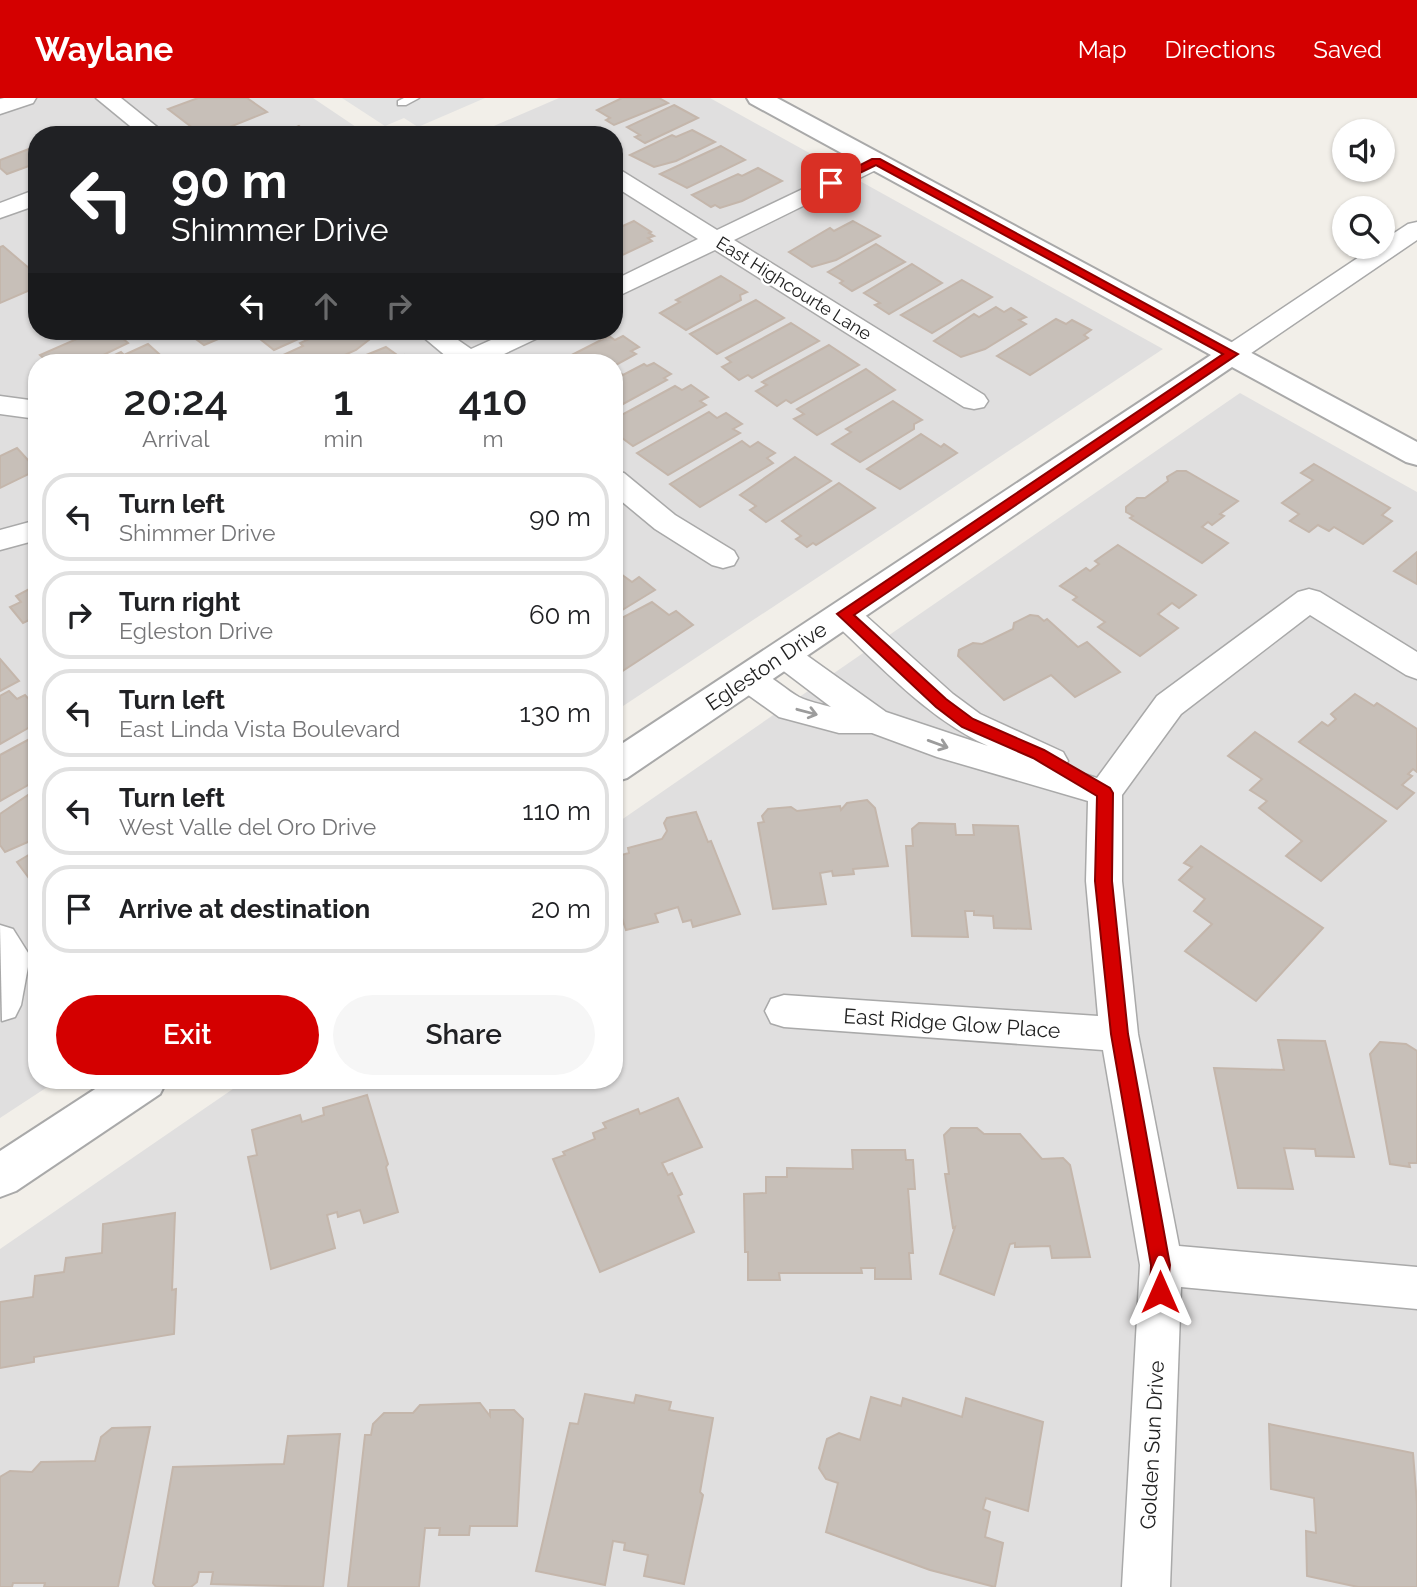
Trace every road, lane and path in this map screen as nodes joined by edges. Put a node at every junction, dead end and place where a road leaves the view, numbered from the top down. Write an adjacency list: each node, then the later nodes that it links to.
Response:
1 (25, 98): 7 (street)
2 (142, 98): 5 (street)
3 (414, 98): 6 (lane)
4 (759, 98): 9 (street)
5 (113, 102): 8 (street)
6 (402, 103)
7 (0, 107)
8 (144, 126)
9 (876, 161): 14 (street); 20 (street)
10 (623, 181): 14 (street, East Highcourte Lane)
11 (28, 200): 12 (street)
12 (0, 211)
13 (1417, 229): 20 (street)
14 (718, 239): 15 (street); 21 (street, East Highcourte Lane)
15 (623, 286)
16 (441, 340): 18 (street)
17 (513, 340): 19 (street)
18 (459, 354)
19 (485, 354)
20 (1232, 354): 24 (street); 29 (street, Egleston Drive)
21 (974, 401)
22 (0, 405): 23 (street)
23 (28, 409)
24 (1417, 456)
25 (623, 487): 28 (street)
26 (28, 532): 27 (street)
27 (0, 540)
28 (723, 558)
29 (845, 614): 30 (street, Egleston Drive); 32 (street)
30 (784, 655): 33 (street, Egleston Drive); 34 (street)
31 (1417, 667): 36 (street)
32 (903, 668): 34 (street); 36 (street)
33 (748, 679): 34 (street, one-way to 34); 35 (street, Egleston Drive)
34 (874, 721): 36 (street, one-way to 36)
35 (623, 762)
36 (1105, 793): 40 (street, Golden Sun Drive)
37 (0, 940): 38 (street)
38 (2, 1004)
39 (784, 1011): 40 (street, East Ridge Glow Place)
40 (1119, 1034): 43 (street, Golden Sun Drive)
41 (132, 1089): 42 (street)
42 (0, 1177)
43 (1161, 1265): 44 (street); 45 (street, Golden Sun Drive)
44 (1417, 1288)
45 (1146, 1587)

